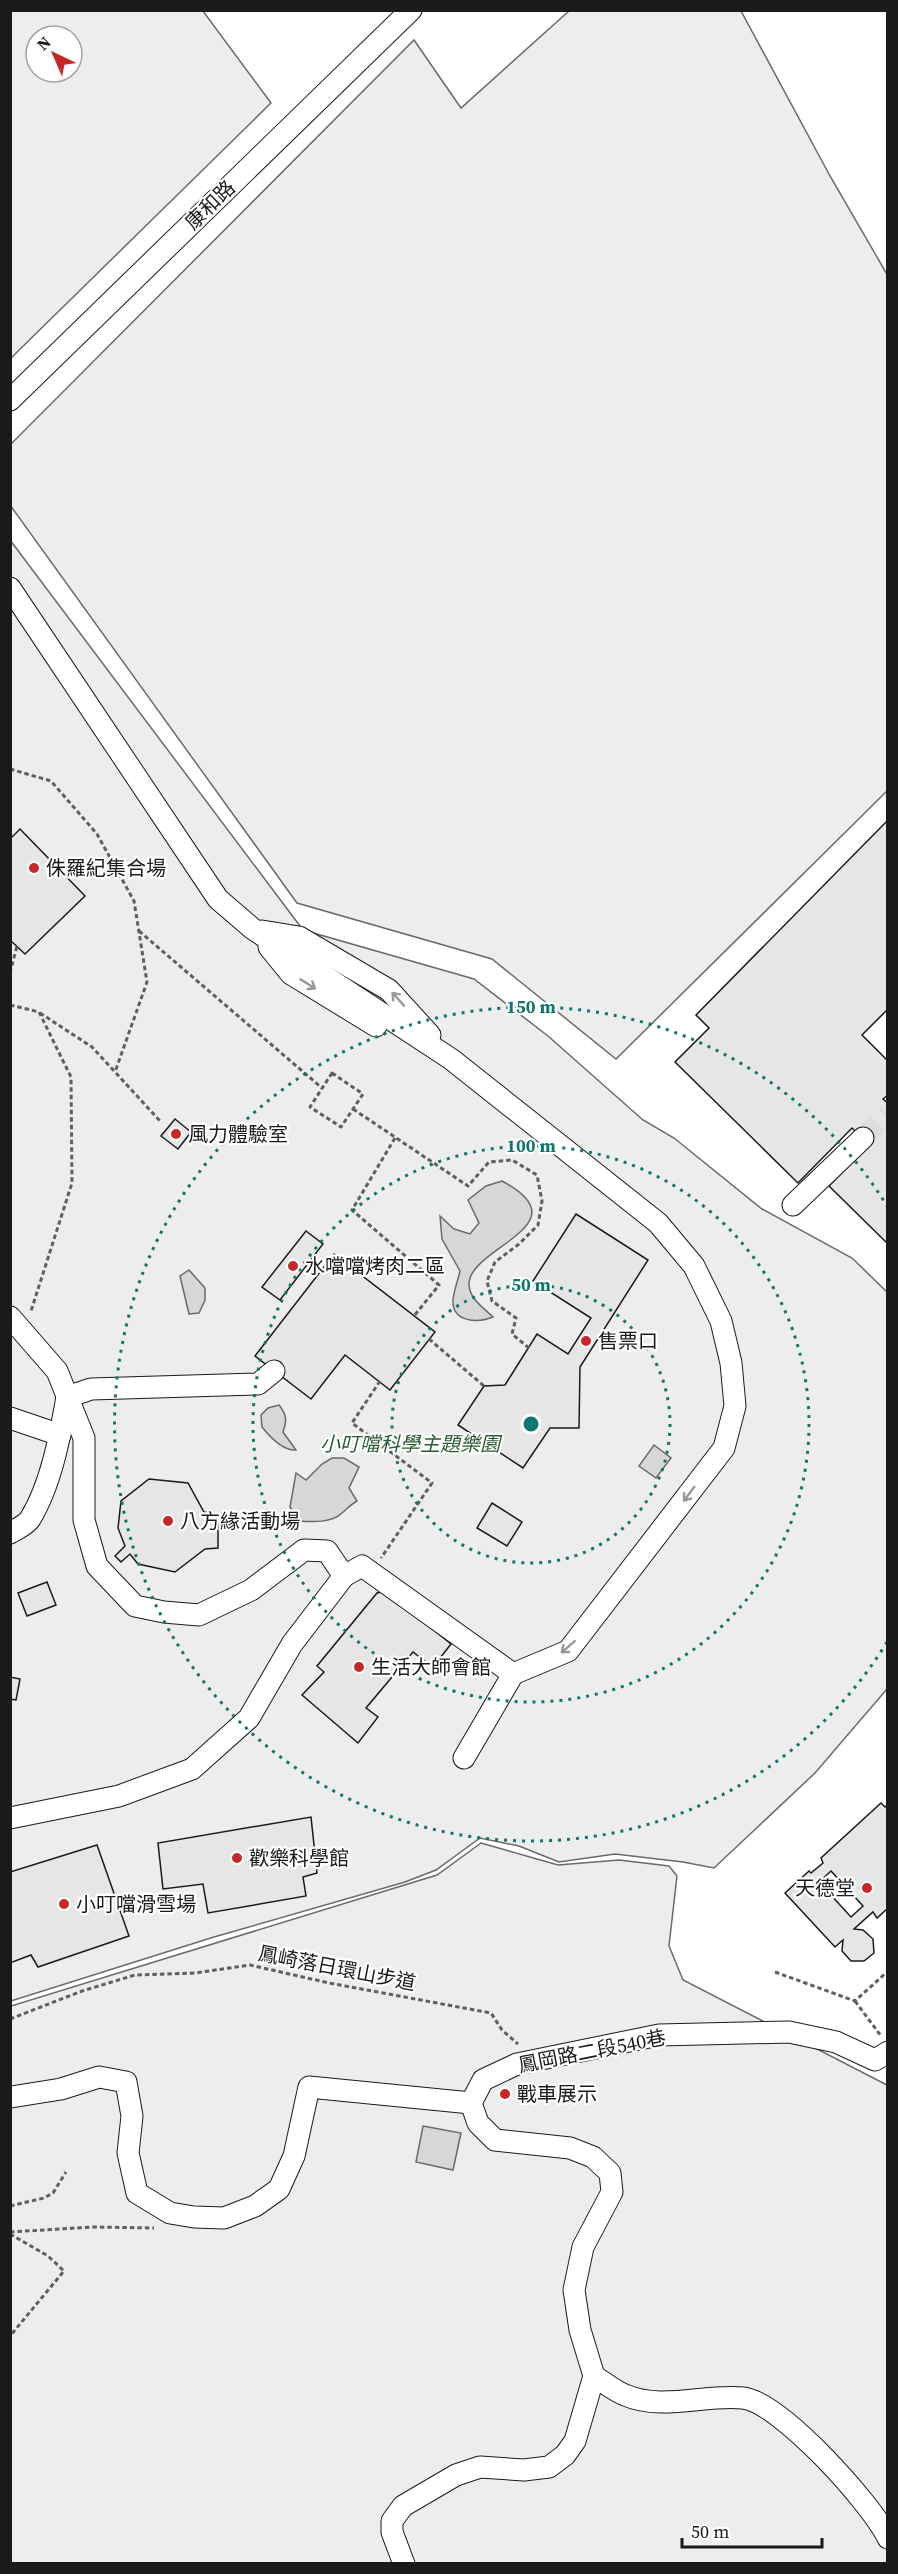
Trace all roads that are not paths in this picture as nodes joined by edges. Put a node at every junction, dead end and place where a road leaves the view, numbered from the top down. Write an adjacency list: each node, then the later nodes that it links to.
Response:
1 (411, 10): 2 (street, 康和路)
2 (10, 400)
3 (10, 588): 13 (street, one-way to 13)
4 (862, 1138): 5 (street)
5 (793, 1205)
6 (10, 1317): 8 (street)
7 (274, 1371): 8 (street)
8 (68, 1397): 10 (street); 12 (street)
9 (10, 1418): 10 (street)
10 (60, 1435): 11 (street)
11 (10, 1533)
12 (344, 1576): 13 (street); 15 (street)
13 (513, 1674): 14 (street)
14 (464, 1758)
15 (10, 1818)
16 (884, 2044): 18 (street, 鳳岡路二段540巷)
17 (11, 2097): 18 (street)
18 (471, 2103): 19 (street)
19 (594, 2376): 20 (street); 21 (street)
20 (888, 2538)
21 (404, 2564)

